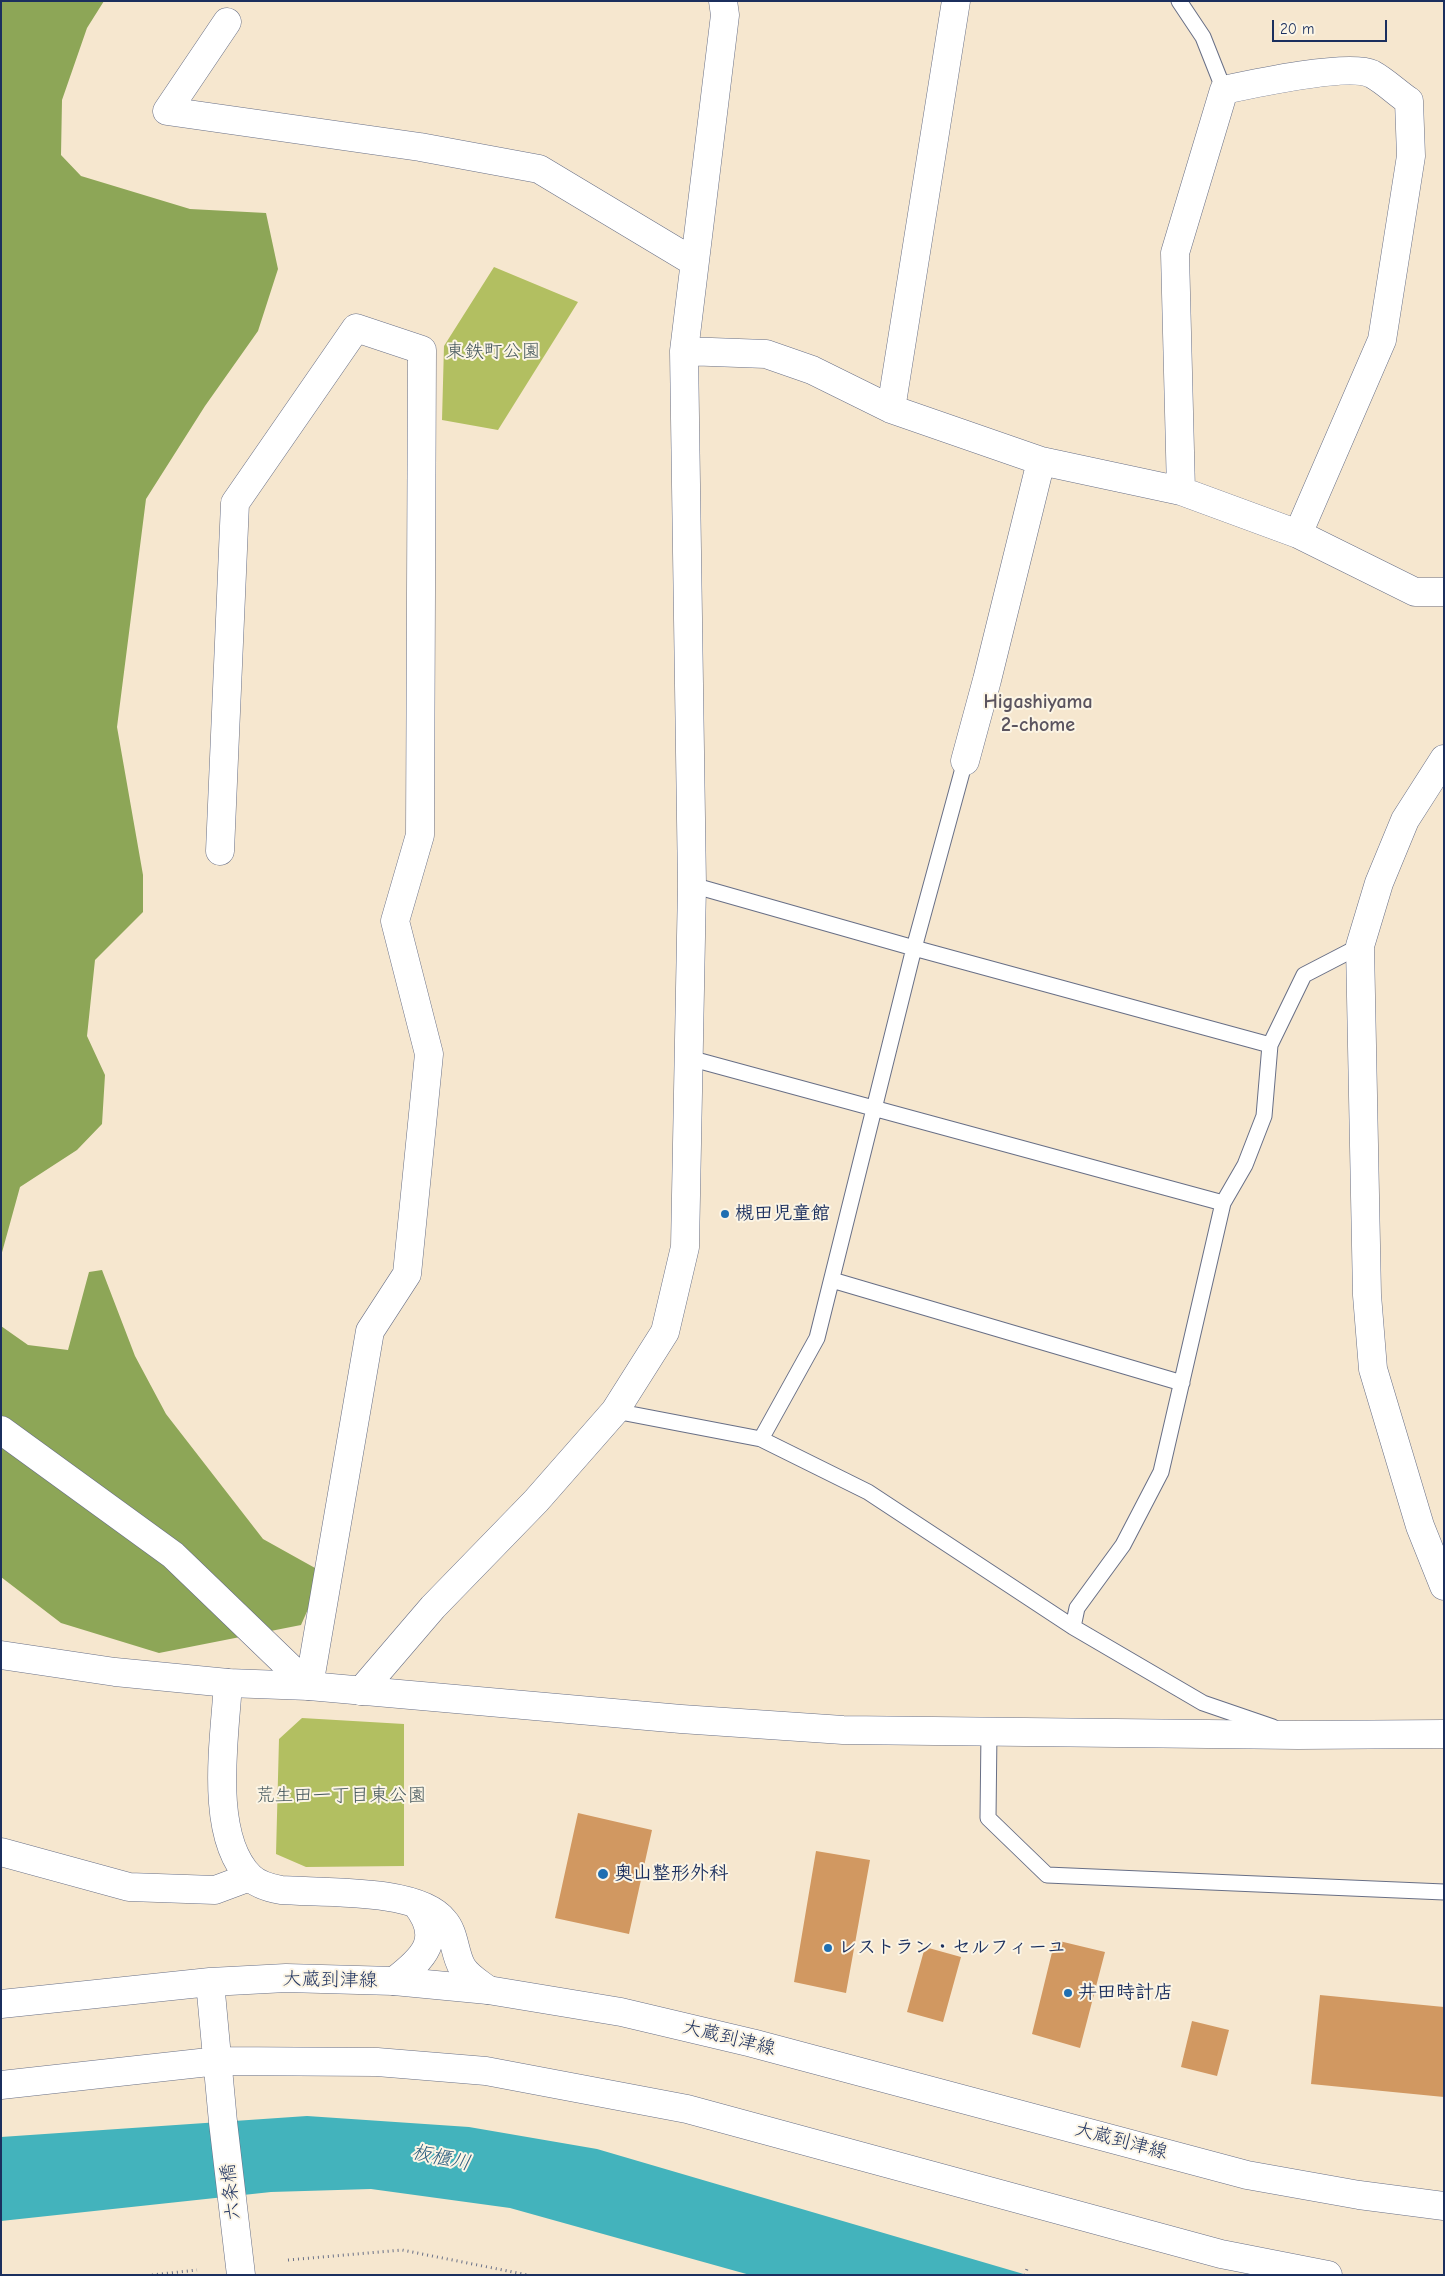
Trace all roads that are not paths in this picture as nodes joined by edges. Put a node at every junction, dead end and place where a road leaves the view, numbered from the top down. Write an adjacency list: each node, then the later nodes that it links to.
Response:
1 (723, 1): 6 (street)
2 (956, 1): 8 (street)
3 (1179, 1): 5 (lane)
4 (227, 22): 6 (street)
5 (1224, 90): 10 (street); 11 (street)
6 (694, 262): 7 (street)
7 (684, 351): 8 (street); 16 (street)
8 (892, 410): 9 (street)
9 (1041, 460): 10 (street); 14 (street)
10 (1181, 491): 11 (street)
11 (1298, 534): 12 (street)
12 (1444, 592)
13 (1444, 759): 17 (street)
14 (965, 761): 18 (lane)
15 (220, 851): 32 (street)
16 (692, 885): 18 (lane); 20 (street)
17 (1360, 946): 19 (lane); 28 (street)
18 (914, 948): 19 (lane); 21 (lane)
19 (1270, 1045): 22 (lane)
20 (689, 1058): 21 (lane); 25 (street)
21 (875, 1107): 22 (lane); 23 (lane)
22 (1223, 1203): 24 (lane)
23 (832, 1280): 24 (lane); 27 (lane)
24 (1182, 1383): 29 (lane)
25 (615, 1411): 27 (lane); 33 (street)
26 (1, 1430): 32 (street)
27 (761, 1439): 29 (lane)
28 (1444, 1586)
29 (1073, 1627): 36 (lane)
30 (1, 1655): 31 (street)
31 (228, 1684): 32 (street); 38 (street)
32 (309, 1686): 33 (street)
33 (360, 1691): 34 (street)
34 (989, 1731): 36 (street); 39 (lane)
35 (1444, 1734): 36 (street)
36 (1298, 1735)
37 (1, 1852): 38 (street)
38 (250, 1877): 40 (street)
39 (1444, 1892)
40 (416, 1904): 41 (street); 43 (street)
41 (394, 1981): 42 (street, 大蔵到津線); 43 (street, 大蔵到津線)
42 (210, 1982): 44 (street, 大蔵到津線); 45 (street, 六条橋)
43 (488, 1990): 47 (street, 大蔵到津線)
44 (1, 2004)
45 (218, 2061): 46 (street); 48 (street, 六条橋); 49 (street)
46 (1, 2085)
47 (1444, 2206)
48 (240, 2268)
49 (1328, 2275)

